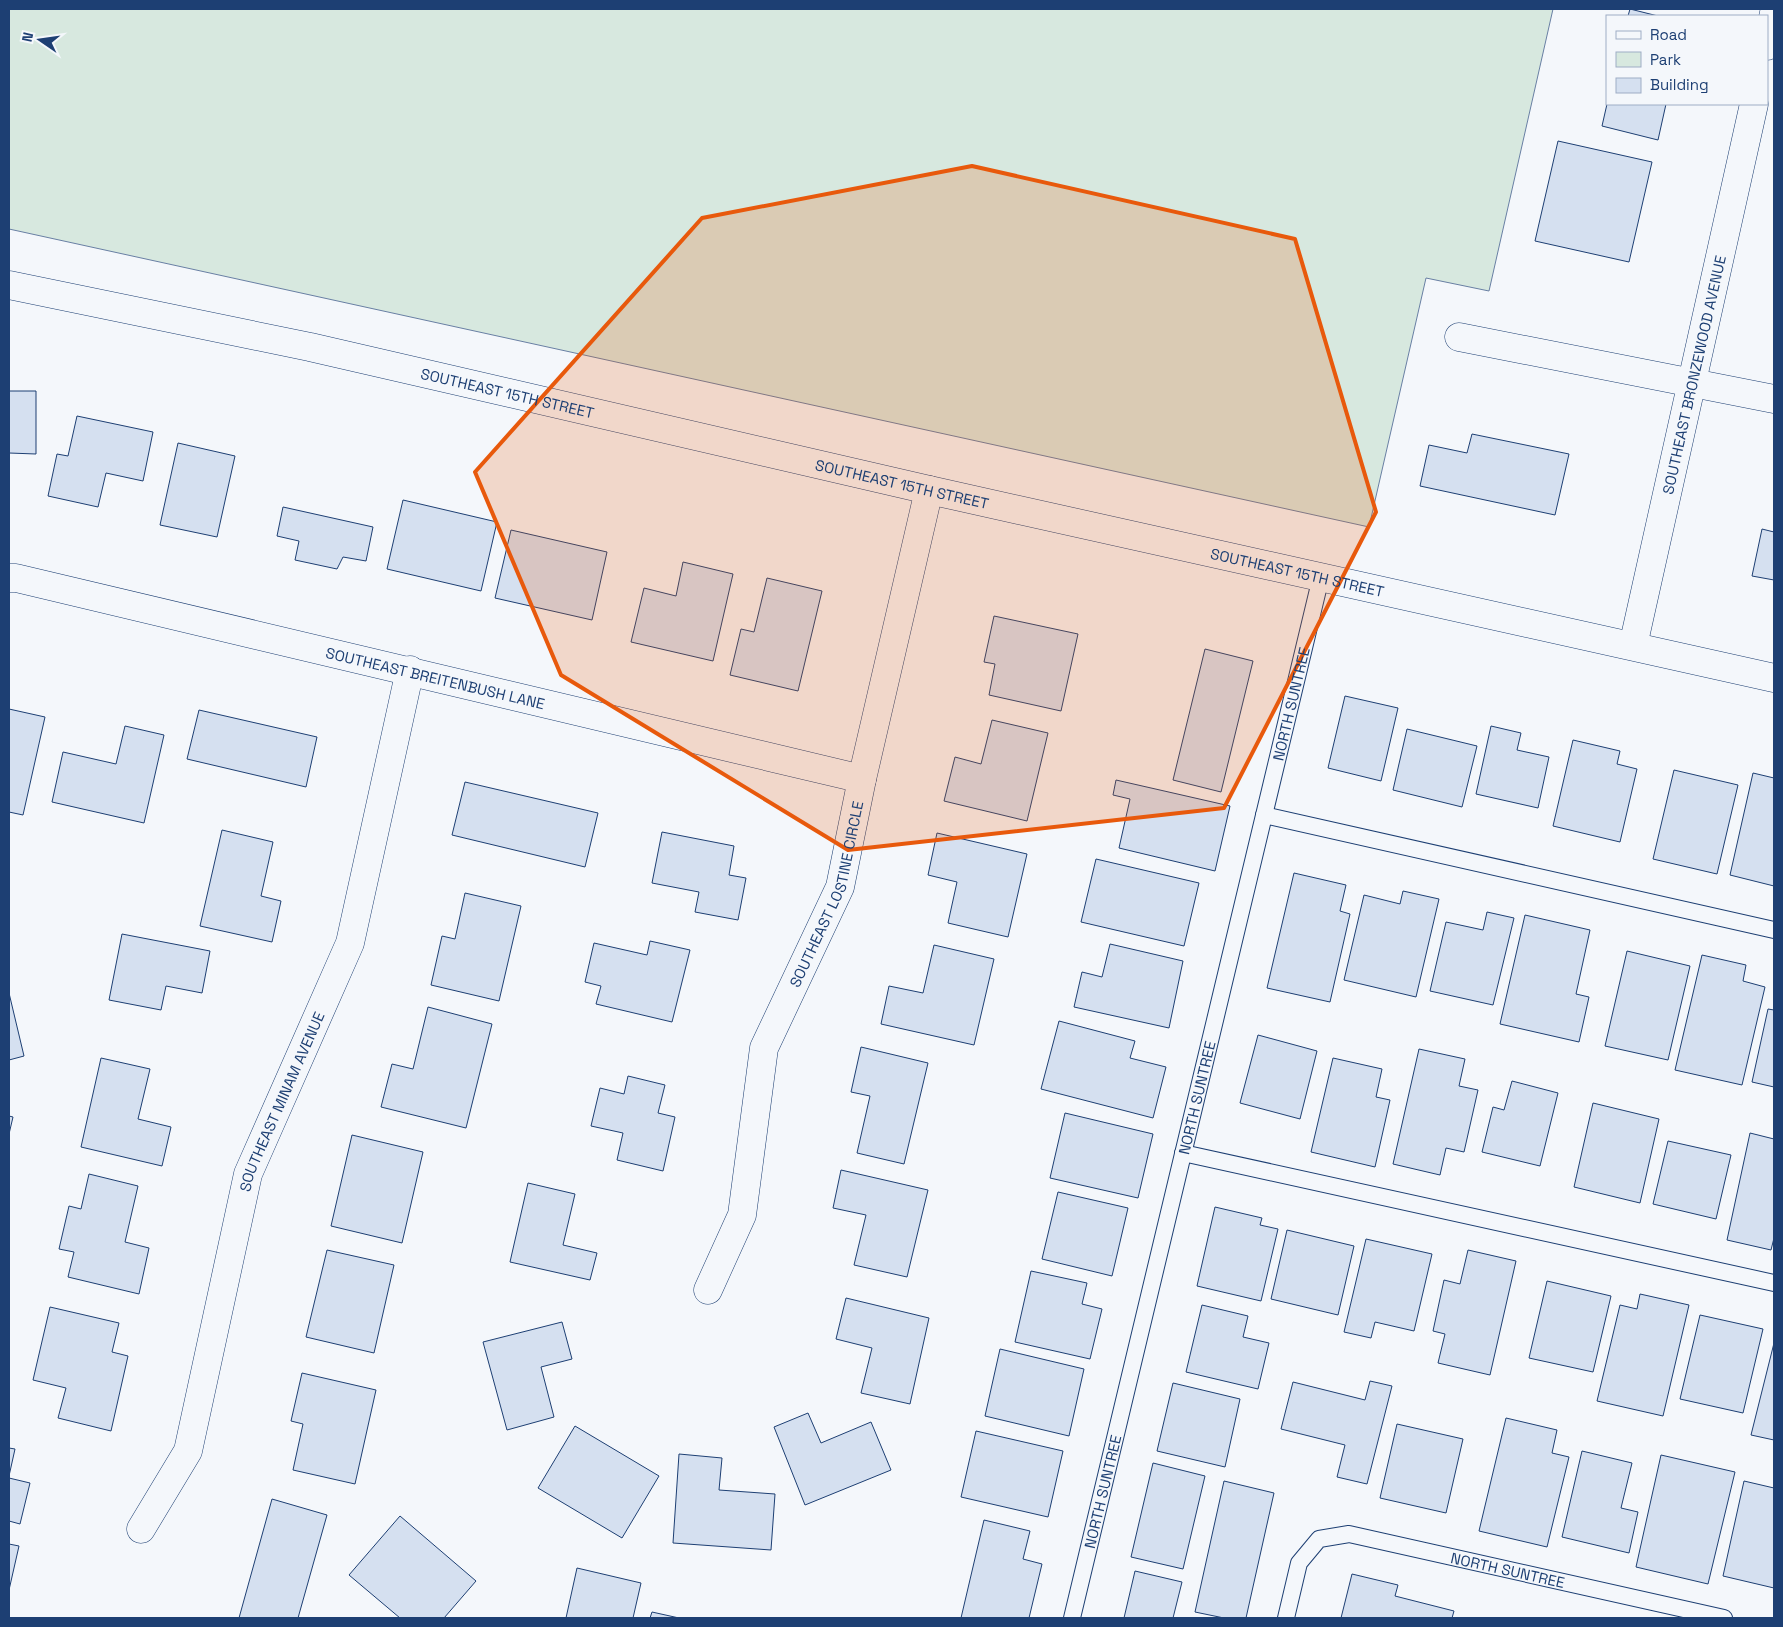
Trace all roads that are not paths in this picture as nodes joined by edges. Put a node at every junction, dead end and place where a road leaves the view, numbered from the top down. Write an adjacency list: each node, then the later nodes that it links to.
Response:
1 (1774, 13): 2 (street)
2 (1768, 41)
3 (1754, 105): 7 (street, SOUTHEAST BRONZEWOOD AVENUE)
4 (9, 273): 5 (street, SOUTHEAST 15TH STREET)
5 (20, 286): 9 (street, SOUTHEAST 15TH STREET)
6 (1459, 337): 7 (street)
7 (1691, 381): 8 (street); 12 (street, SOUTHEAST BRONZEWOOD AVENUE)
8 (1774, 400)
9 (929, 490): 10 (street, SOUTHEAST 15TH STREET); 15 (street, SOUTHEAST LOSTINE CIRCLE)
10 (1321, 577): 12 (street, SOUTHEAST 15TH STREET); 16 (lane, NORTH SUNTREE)
11 (9, 578): 13 (street, SOUTHEAST BREITENBUSH LANE)
12 (1633, 646): 14 (street, SOUTHEAST 15TH STREET)
13 (410, 670): 15 (street, SOUTHEAST BREITENBUSH LANE); 21 (street, SOUTHEAST MINAM AVENUE)
14 (1774, 678)
15 (862, 779): 20 (street, SOUTHEAST LOSTINE CIRCLE)
16 (1264, 814): 17 (lane); 18 (lane, NORTH SUNTREE)
17 (1774, 930)
18 (1183, 1153): 19 (lane); 22 (lane, NORTH SUNTREE)
19 (1774, 1283)
20 (708, 1290)
21 (141, 1529)
22 (1072, 1618)
23 (1286, 1618): 24 (lane, NORTH SUNTREE)
24 (1724, 1618)

